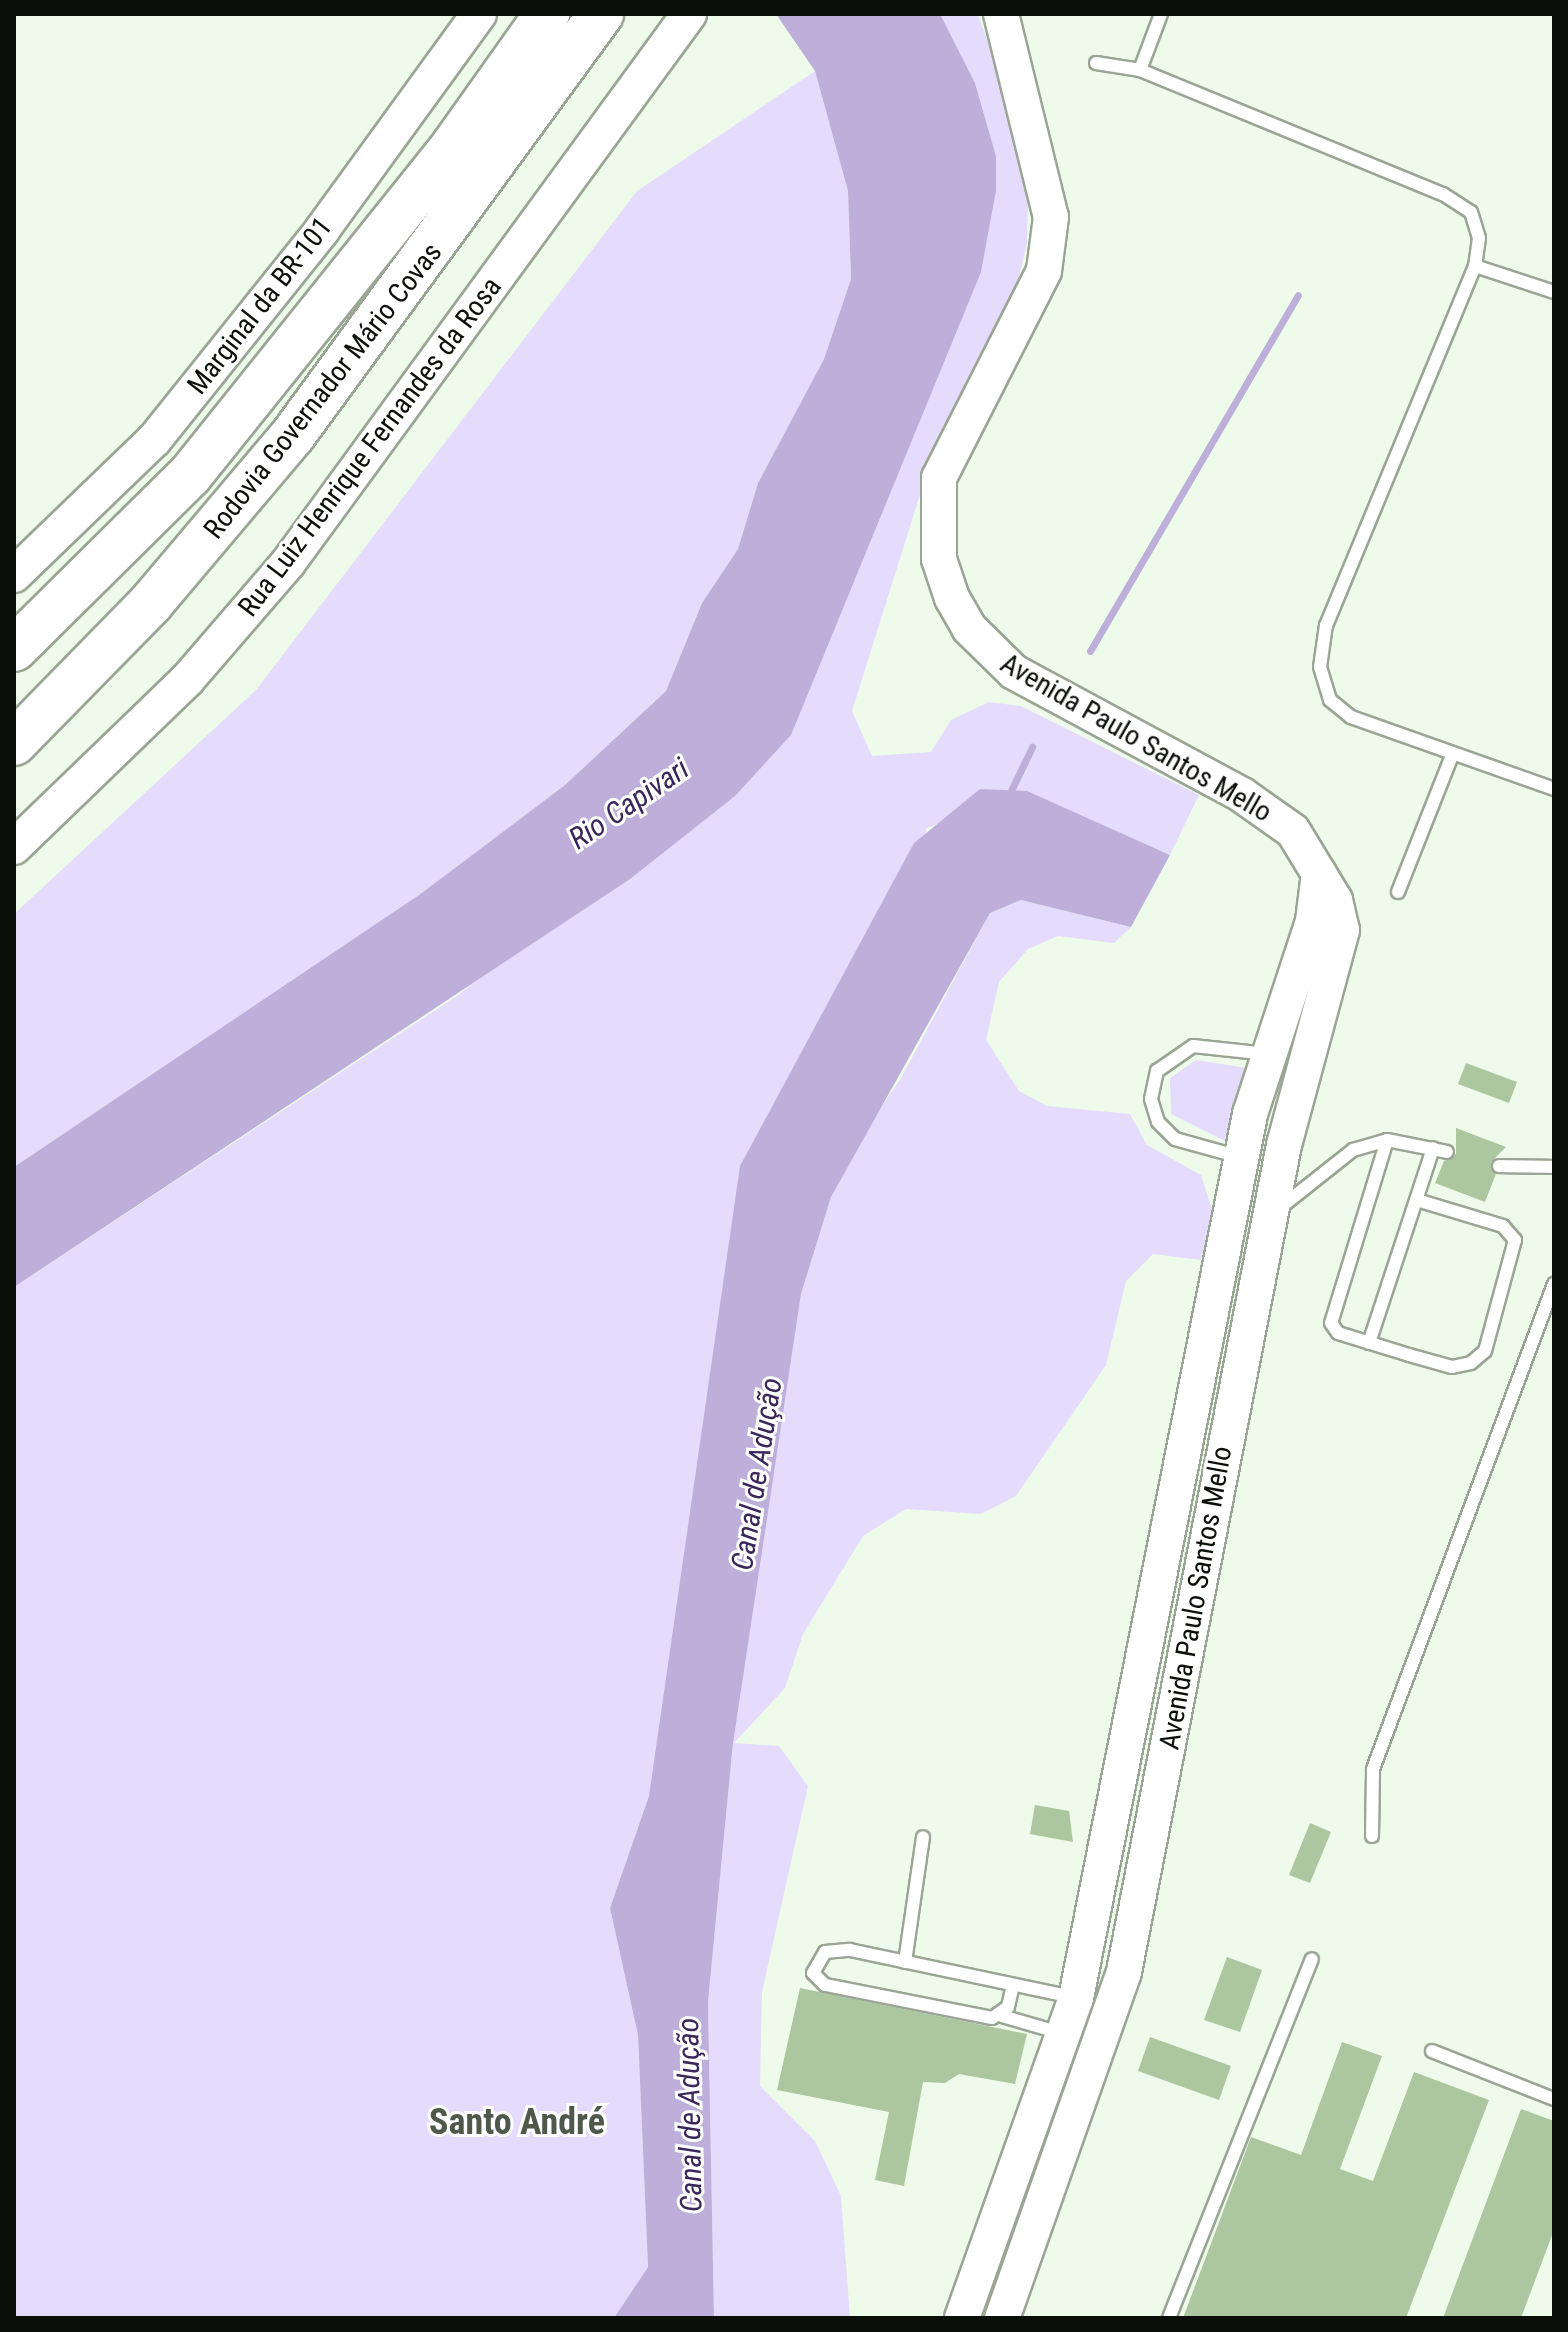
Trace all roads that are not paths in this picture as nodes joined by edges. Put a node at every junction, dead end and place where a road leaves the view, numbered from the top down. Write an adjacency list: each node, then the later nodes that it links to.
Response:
1 (479, 14): 11 (street, Marginal da BR-101)
2 (547, 14): 12 (highway, Rodovia Governador Mário Covas)
3 (601, 14): 13 (highway, Rodovia Governador Mário Covas)
4 (1001, 14): 17 (street, Avenida Paulo Santos Mello)
5 (1161, 14): 8 (lane)
6 (687, 16): 16 (street, Rua Luiz Henrique Fernandes da Rosa)
7 (1096, 63): 8 (lane)
8 (1140, 70): 9 (lane)
9 (1475, 266): 10 (lane); 14 (lane)
10 (1554, 292)
11 (14, 575)
12 (14, 649)
13 (14, 743)
14 (1451, 758): 15 (lane); 18 (lane)
15 (1554, 789)
16 (14, 847)
17 (1319, 873): 19 (street, Avenida Paulo Santos Mello); 20 (street, Avenida Paulo Santos Mello)
18 (1398, 892)
19 (1268, 1054): 20 (street); 24 (street, Avenida Paulo Santos Mello); 24 (lane)
20 (1306, 1064): 29 (street, Avenida Paulo Santos Mello)
21 (1387, 1140): 22 (lane); 29 (lane); 31 (lane)
22 (1433, 1148): 23 (lane); 27 (lane)
23 (1447, 1152)
24 (1241, 1157): 28 (street, Avenida Paulo Santos Mello)
25 (1499, 1166): 26 (lane)
26 (1554, 1167)
27 (1417, 1200): 31 (lane); 31 (lane)
28 (1229, 1222): 29 (street); 32 (street, Avenida Paulo Santos Mello)
29 (1268, 1230): 33 (street, Avenida Paulo Santos Mello)
30 (1554, 1284): 34 (lane)
31 (1369, 1343)
32 (1172, 1528): 33 (street); 36 (street, Avenida Paulo Santos Mello)
33 (1206, 1535): 37 (street, Avenida Paulo Santos Mello)
34 (1372, 1836)
35 (923, 1837): 39 (lane)
36 (1109, 1858): 37 (street); 41 (street, Avenida Paulo Santos Mello)
37 (1148, 1866): 47 (street, Avenida Paulo Santos Mello)
38 (1312, 1959): 50 (lane)
39 (905, 1962): 40 (lane); 42 (lane)
40 (1013, 1985): 41 (lane); 42 (lane)
41 (1076, 1998): 43 (street, Avenida Paulo Santos Mello)
42 (1002, 2016): 43 (lane)
43 (1063, 2034): 46 (street, Avenida Paulo Santos Mello)
44 (1432, 2051): 45 (lane)
45 (1554, 2099)
46 (1028, 2141): 47 (street); 48 (street, Avenida Paulo Santos Mello)
47 (1063, 2155): 49 (street, Avenida Paulo Santos Mello)
48 (962, 2318)
49 (1002, 2318)
50 (1169, 2318)

